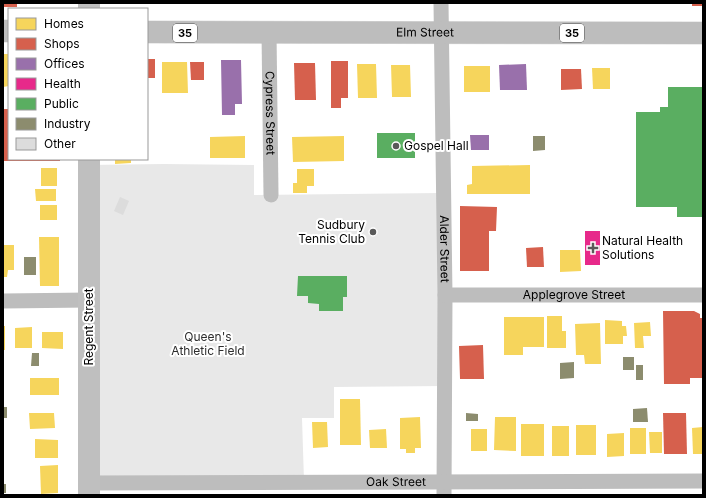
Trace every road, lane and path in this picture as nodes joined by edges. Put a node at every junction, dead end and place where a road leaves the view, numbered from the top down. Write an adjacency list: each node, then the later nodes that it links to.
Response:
1 (441, 3): 4 (street, Alder Street)
2 (148, 32): 3 (main road, Elm Street / 35)
3 (269, 32): 4 (main road, Elm Street / 35); 7 (street, Cypress Street)
4 (442, 33): 5 (main road, Elm Street / 35); 8 (street, Alder Street)
5 (703, 33)
6 (89, 160): 10 (main road, Regent Street)
7 (271, 195)
8 (445, 295): 9 (street, Applegrove Street); 13 (street, Alder Street)
9 (703, 295)
10 (89, 300): 11 (street); 14 (main road, Regent Street)
11 (3, 301)
12 (703, 481): 13 (street, Oak Street)
13 (444, 488): 14 (street, Oak Street)
14 (89, 489)

